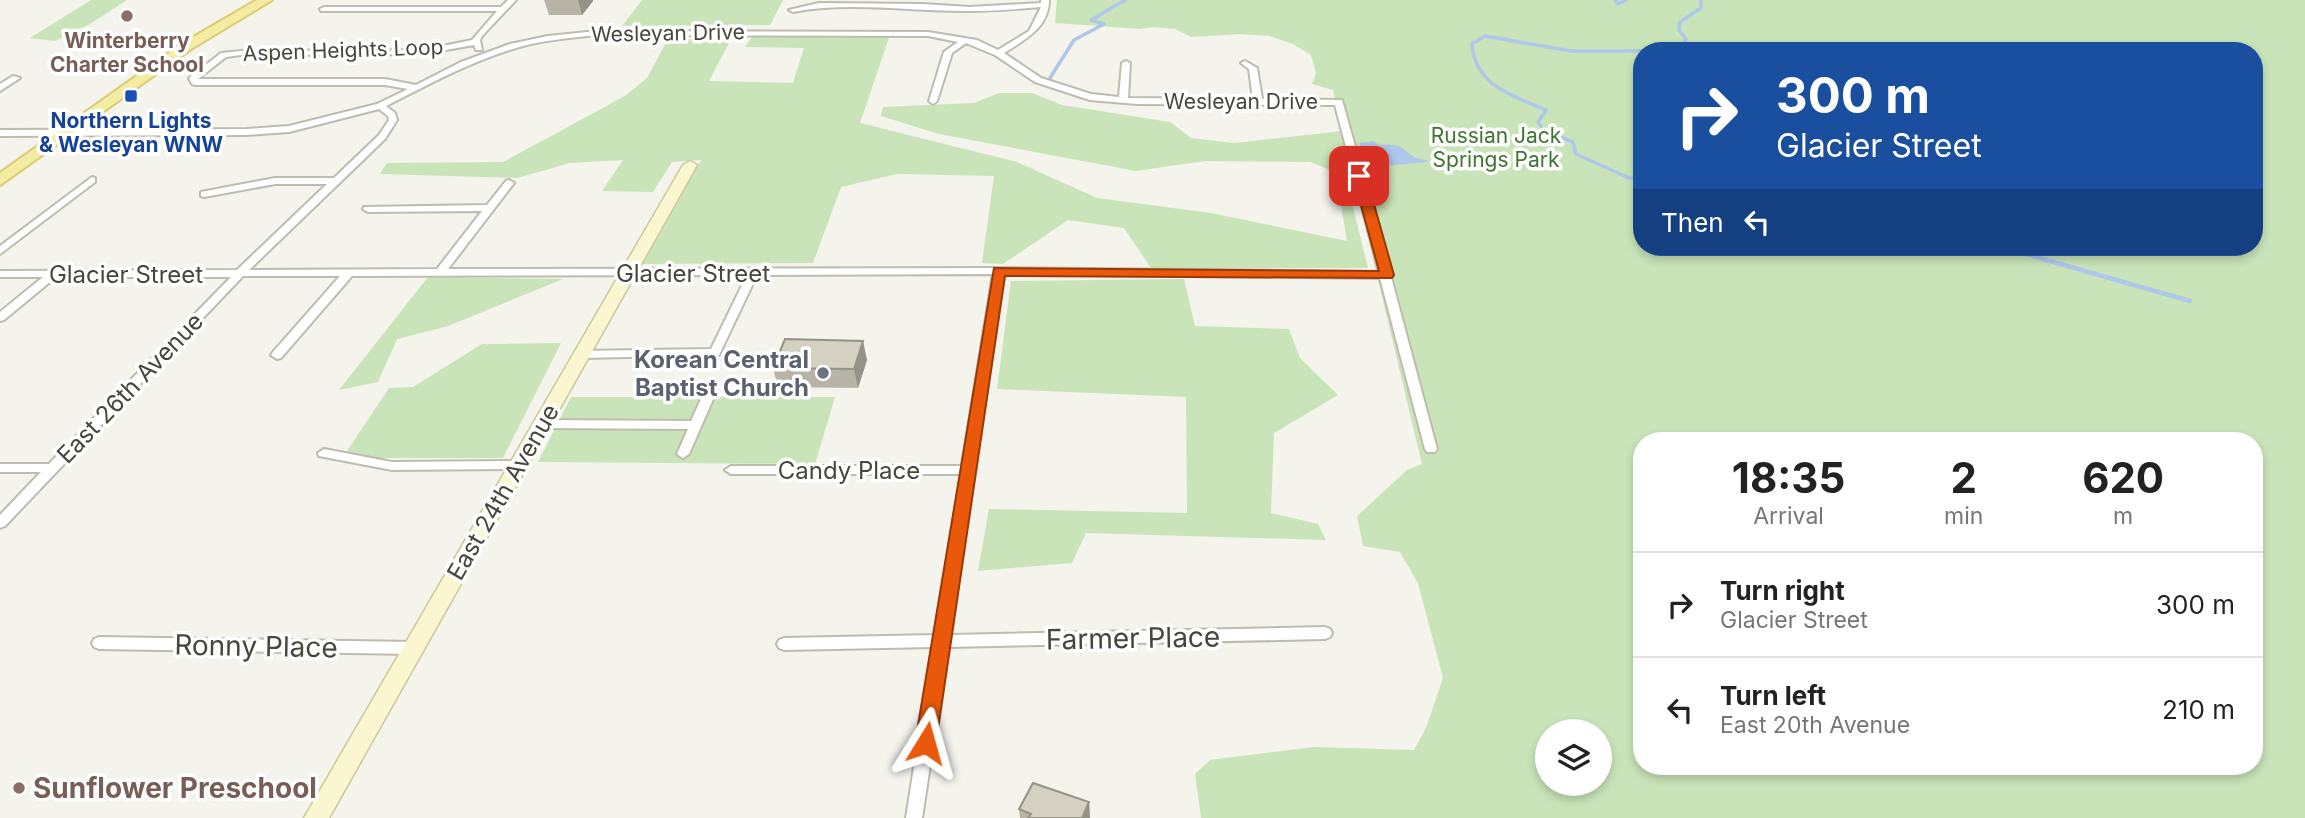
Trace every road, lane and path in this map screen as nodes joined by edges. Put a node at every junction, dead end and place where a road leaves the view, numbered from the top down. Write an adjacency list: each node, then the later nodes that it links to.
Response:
1 (250, 0): 23 (main road)
2 (266, 0): 24 (main road)
3 (512, 0): 6 (street)
4 (1044, 3): 7 (street); 10 (street)
5 (324, 9): 6 (street)
6 (503, 9): 9 (street)
7 (793, 9)
8 (965, 40): 10 (street, Wesleyan Drive); 11 (street, Wesleyan Drive); 17 (street)
9 (476, 42): 11 (street); 16 (street, Aspen Heights Loop)
10 (998, 53): 18 (street, Wesleyan Drive)
11 (488, 54): 16 (street, Wesleyan Drive)
12 (1126, 63): 18 (street)
13 (1245, 63): 19 (street)
14 (16, 78): 15 (street)
15 (0, 88)
16 (419, 88): 21 (street, Wesleyan Drive)
17 (933, 100)
18 (1123, 100): 19 (street, Wesleyan Drive)
19 (1258, 101): 20 (street, Wesleyan Drive)
20 (1339, 102): 43 (street)
21 (380, 106): 24 (street, Wesleyan Drive); 29 (street, East 26th Avenue)
22 (0, 133): 23 (street, Wesleyan Drive)
23 (48, 133): 24 (street, Wesleyan Drive); 26 (main road)
24 (67, 133): 27 (main road)
25 (690, 165): 40 (street, East 24th Avenue)
26 (0, 167)
27 (0, 180)
28 (92, 180): 34 (street)
29 (335, 181): 31 (street); 38 (street, East 26th Avenue)
30 (509, 183): 32 (street)
31 (204, 194)
32 (489, 208): 33 (street); 36 (street)
33 (368, 209)
34 (0, 251)
35 (999, 271): 37 (street, Glacier Street); 43 (street, Glacier Street); 57 (street)
36 (441, 272): 39 (street, Glacier Street); 40 (street, Glacier Street)
37 (752, 272): 40 (street, Glacier Street); 45 (street)
38 (240, 273): 39 (street, Glacier Street); 42 (street, Glacier Street); 55 (street, East 26th Avenue)
39 (349, 273): 46 (street)
40 (628, 273): 45 (street, East 24th Avenue)
41 (0, 274): 42 (street, Glacier Street)
42 (51, 275): 44 (street)
43 (1387, 275): 50 (street)
44 (0, 318)
45 (582, 354): 48 (street, East 24th Avenue)
46 (277, 355)
47 (708, 397): 49 (street)
48 (542, 424): 49 (street); 53 (street, East 24th Avenue)
49 (695, 425): 52 (street)
50 (1431, 449)
51 (324, 453): 53 (street)
52 (683, 454)
53 (518, 465): 63 (street, East 24th Avenue)
54 (0, 468): 55 (street)
55 (53, 468): 58 (street, East 26th Avenue)
56 (731, 470): 57 (street, Candy Place)
57 (968, 470): 60 (street)
58 (0, 523)
59 (1325, 633): 60 (street, Farmer Place)
60 (941, 642): 62 (street); 65 (street)
61 (99, 643): 63 (street, Ronny Place)
62 (784, 644)
63 (413, 648): 64 (street, East 24th Avenue)
64 (316, 818)
65 (914, 818)

